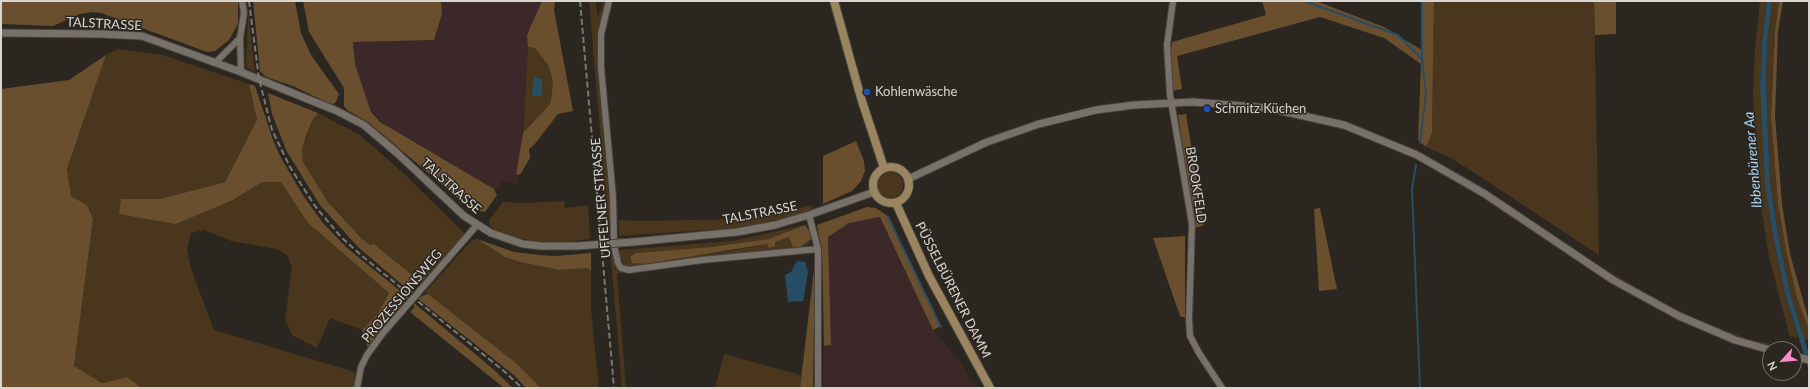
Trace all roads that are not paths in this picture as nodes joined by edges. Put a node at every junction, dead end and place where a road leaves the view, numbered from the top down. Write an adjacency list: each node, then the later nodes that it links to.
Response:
1 (242, 1): 6 (street)
2 (610, 1): 16 (street, UFFELNER STRASSE)
3 (834, 1): 10 (main road)
4 (1173, 1): 9 (street, BROOKFELD)
5 (1, 32): 7 (street, TALSTRASSE)
6 (240, 38): 7 (street); 8 (street)
7 (216, 62): 8 (street, TALSTRASSE)
8 (241, 72): 15 (street, TALSTRASSE)
9 (1171, 103): 11 (street); 17 (street); 21 (street, BROOKFELD)
10 (884, 168): 11 (main road); 12 (main road)
11 (908, 179): 13 (main road)
12 (874, 192): 13 (main road); 14 (street)
13 (896, 203): 20 (main road, PÜSSELBÜRENER DAMM)
14 (809, 215): 15 (street, TALSTRASSE, bridge); 16 (street, TALSTRASSE)
15 (476, 225): 18 (street, PROZESSIONSWEG)
16 (818, 248): 19 (street, TALSTRASSE)
17 (1762, 348)
18 (357, 388)
19 (818, 388)
20 (990, 388)
21 (1222, 388)

